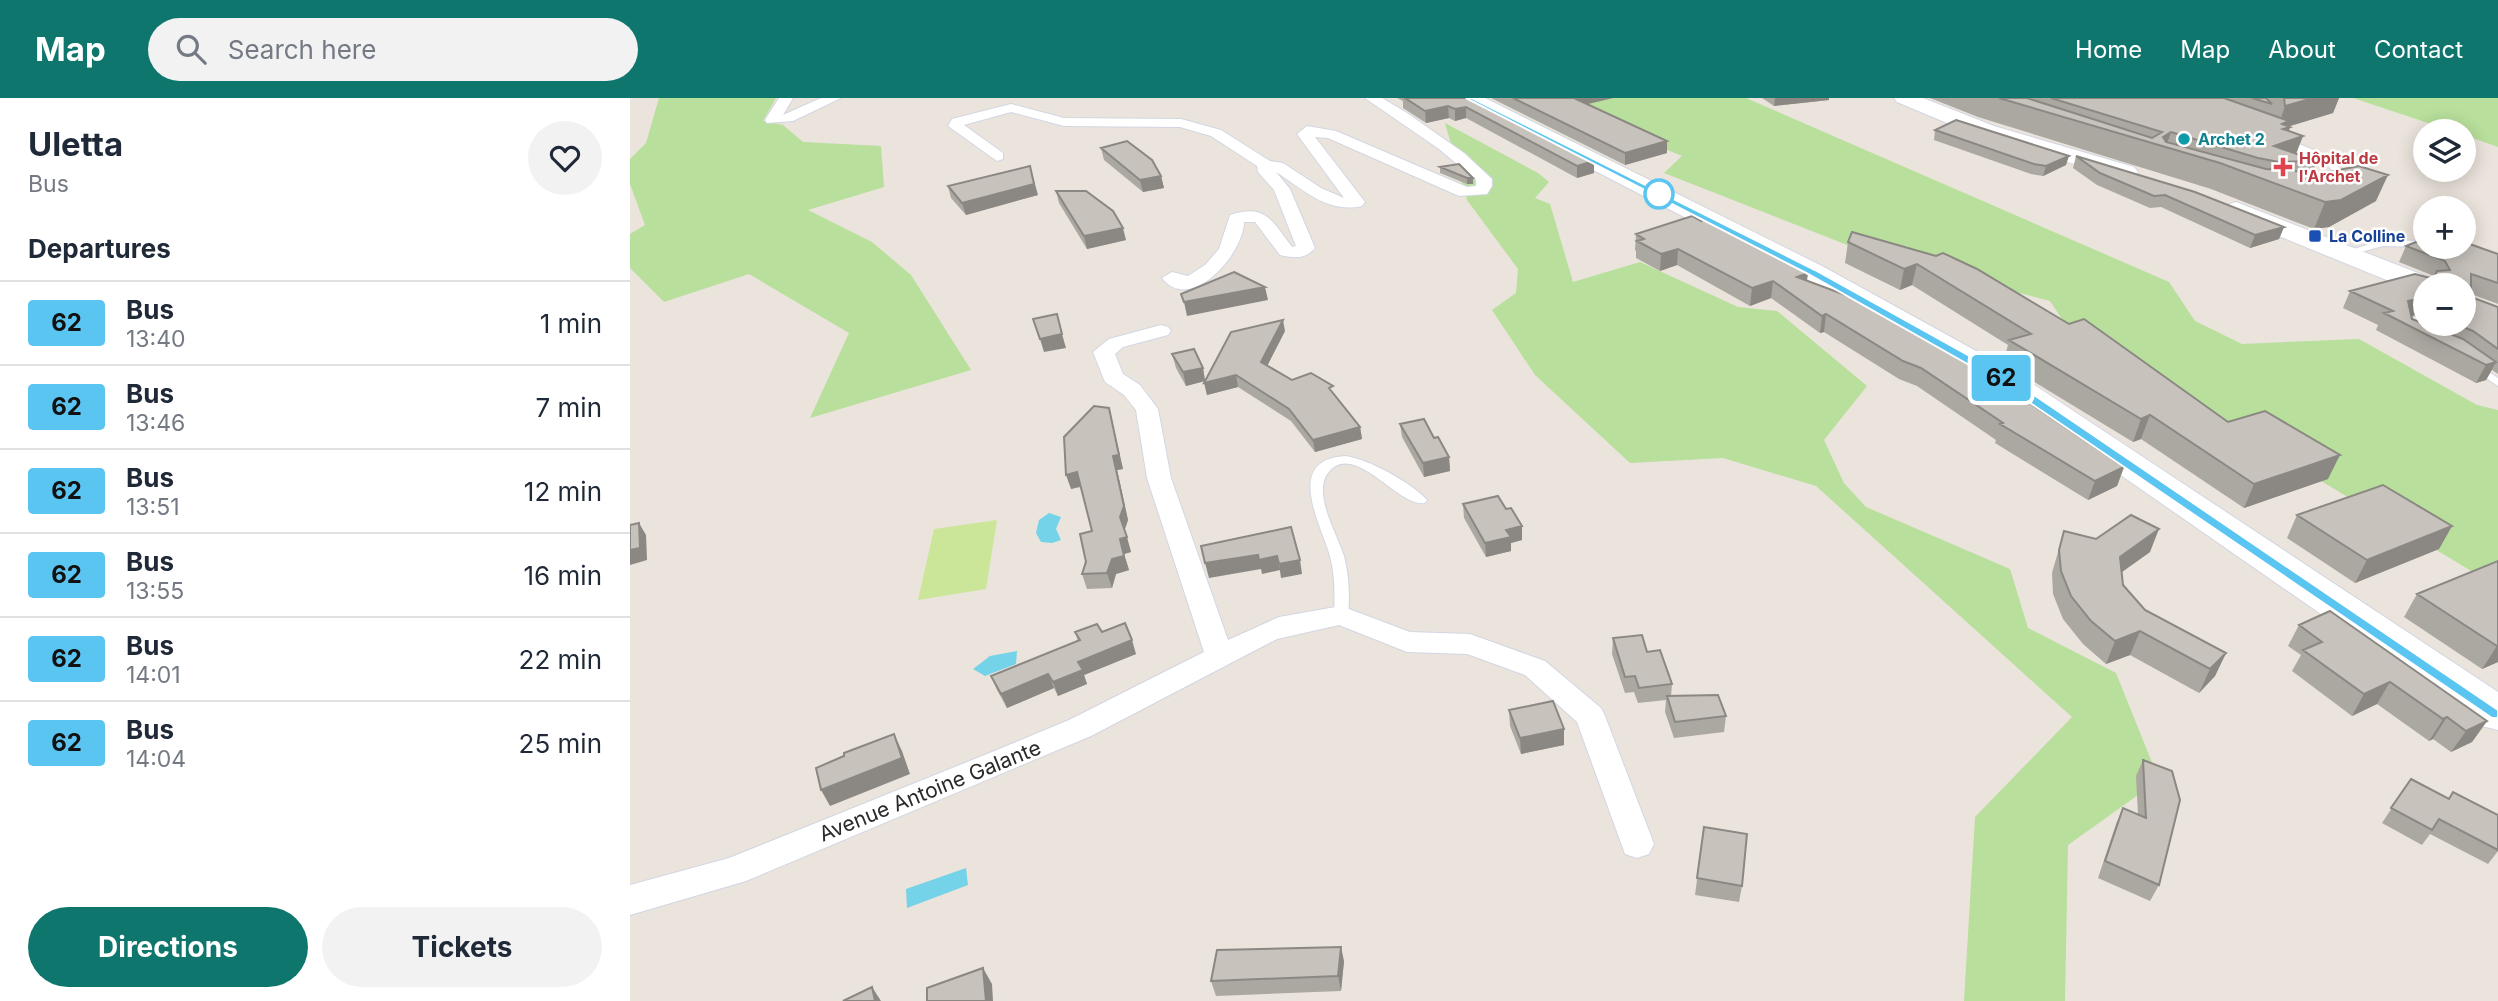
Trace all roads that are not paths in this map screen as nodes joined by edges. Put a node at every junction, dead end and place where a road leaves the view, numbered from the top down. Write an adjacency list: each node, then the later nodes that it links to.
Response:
1 (786, 98): 2 (street)
2 (834, 98)
3 (1372, 98): 8 (street)
4 (1469, 98): 24 (main road)
5 (1904, 98): 9 (main road)
6 (2272, 136): 10 (lane)
7 (997, 156): 8 (street)
8 (1266, 165): 14 (street)
9 (2151, 180)
10 (2323, 191)
11 (2214, 201): 13 (main road)
12 (2413, 244): 13 (lane)
13 (2346, 253): 15 (main road)
14 (1172, 278)
15 (2413, 281)
16 (2413, 320): 18 (lane)
17 (1161, 331): 23 (street)
18 (2413, 333)
19 (2469, 360): 20 (lane)
20 (2498, 383)
21 (1420, 500): 22 (lane)
22 (1341, 615): 23 (street, Avenue Antoine Galante); 25 (street)
23 (1219, 655): 26 (street, Avenue Antoine Galante)
24 (2498, 714)
25 (1637, 844)
26 (630, 900)

